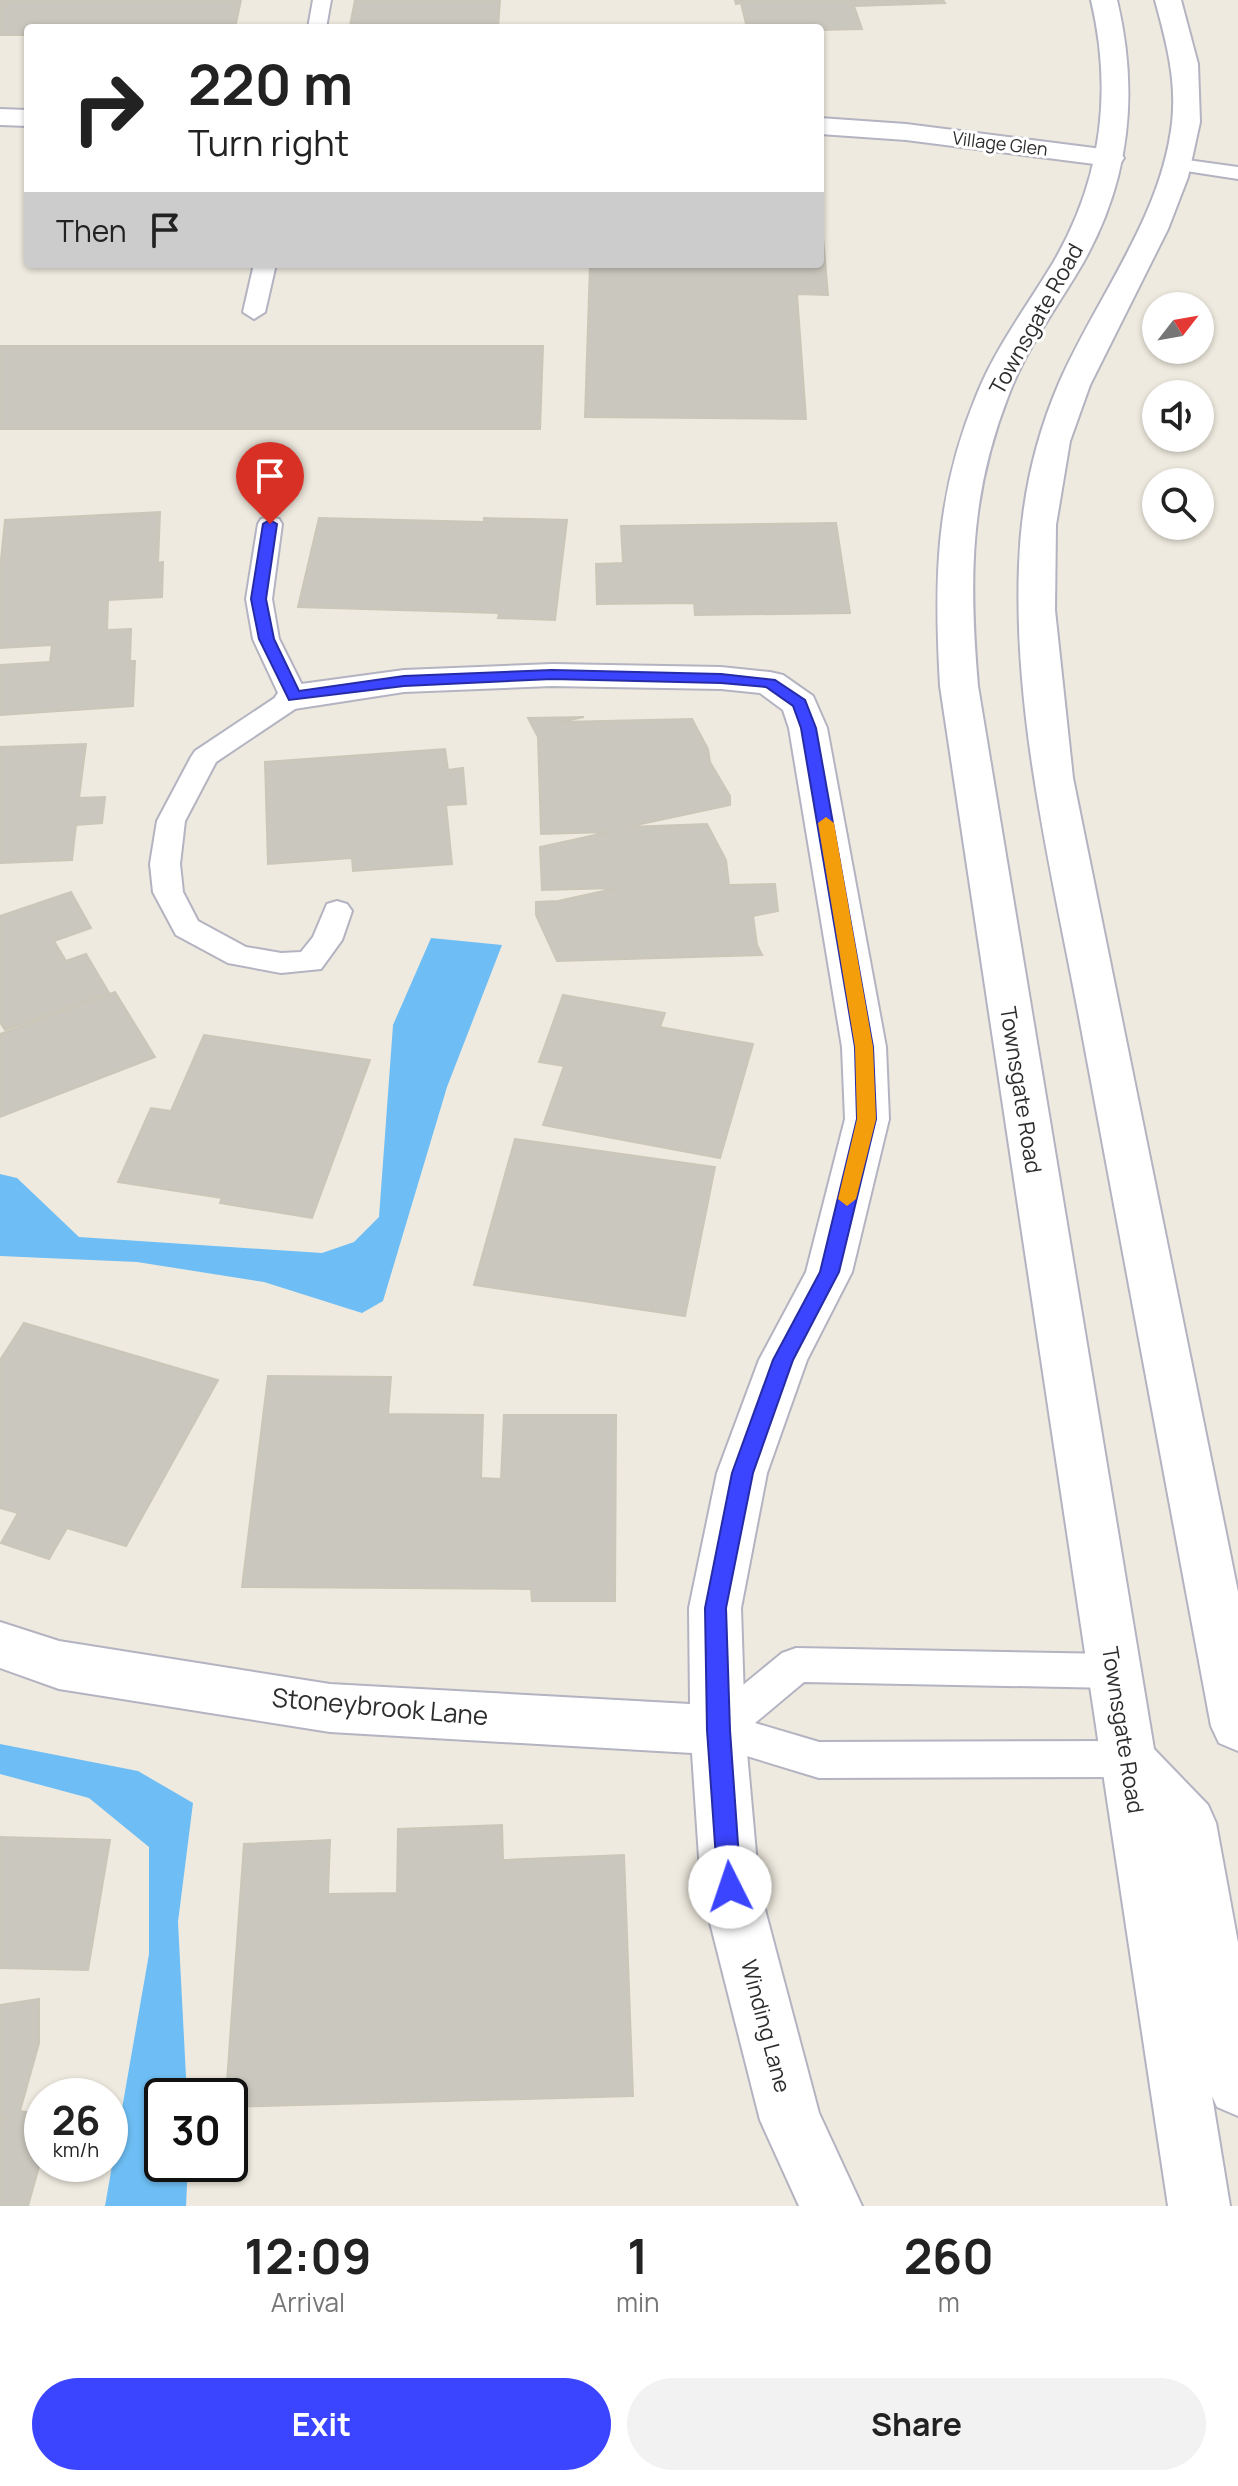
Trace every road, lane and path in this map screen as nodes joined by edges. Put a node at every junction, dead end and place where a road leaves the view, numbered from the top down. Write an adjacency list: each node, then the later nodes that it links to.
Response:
1 (322, 0): 4 (lane)
2 (1104, 0): 8 (street, Townsgate Road)
3 (1168, 0): 8 (street, Townsgate Road)
4 (318, 24)
5 (0, 117): 6 (street)
6 (24, 118)
7 (824, 126): 8 (street, Village Glen)
8 (1145, 162): 9 (lane); 16 (street, Townsgate Road); 17 (street, Townsgate Road)
9 (1238, 173)
10 (264, 268): 11 (lane)
11 (254, 312)
12 (270, 524): 13 (lane)
13 (294, 697): 14 (lane); 18 (street, Winding Lane)
14 (337, 911)
15 (0, 1645): 18 (street, Stoneybrook Lane)
16 (1114, 1671): 18 (lane); 19 (street, Townsgate Road)
17 (1238, 1726)
18 (718, 1730): 19 (lane, Stoneybrook Lane); 21 (street, Winding Lane)
19 (1127, 1759): 20 (street); 22 (street, Townsgate Road)
20 (1238, 2086)
21 (831, 2206)
22 (1199, 2206)

